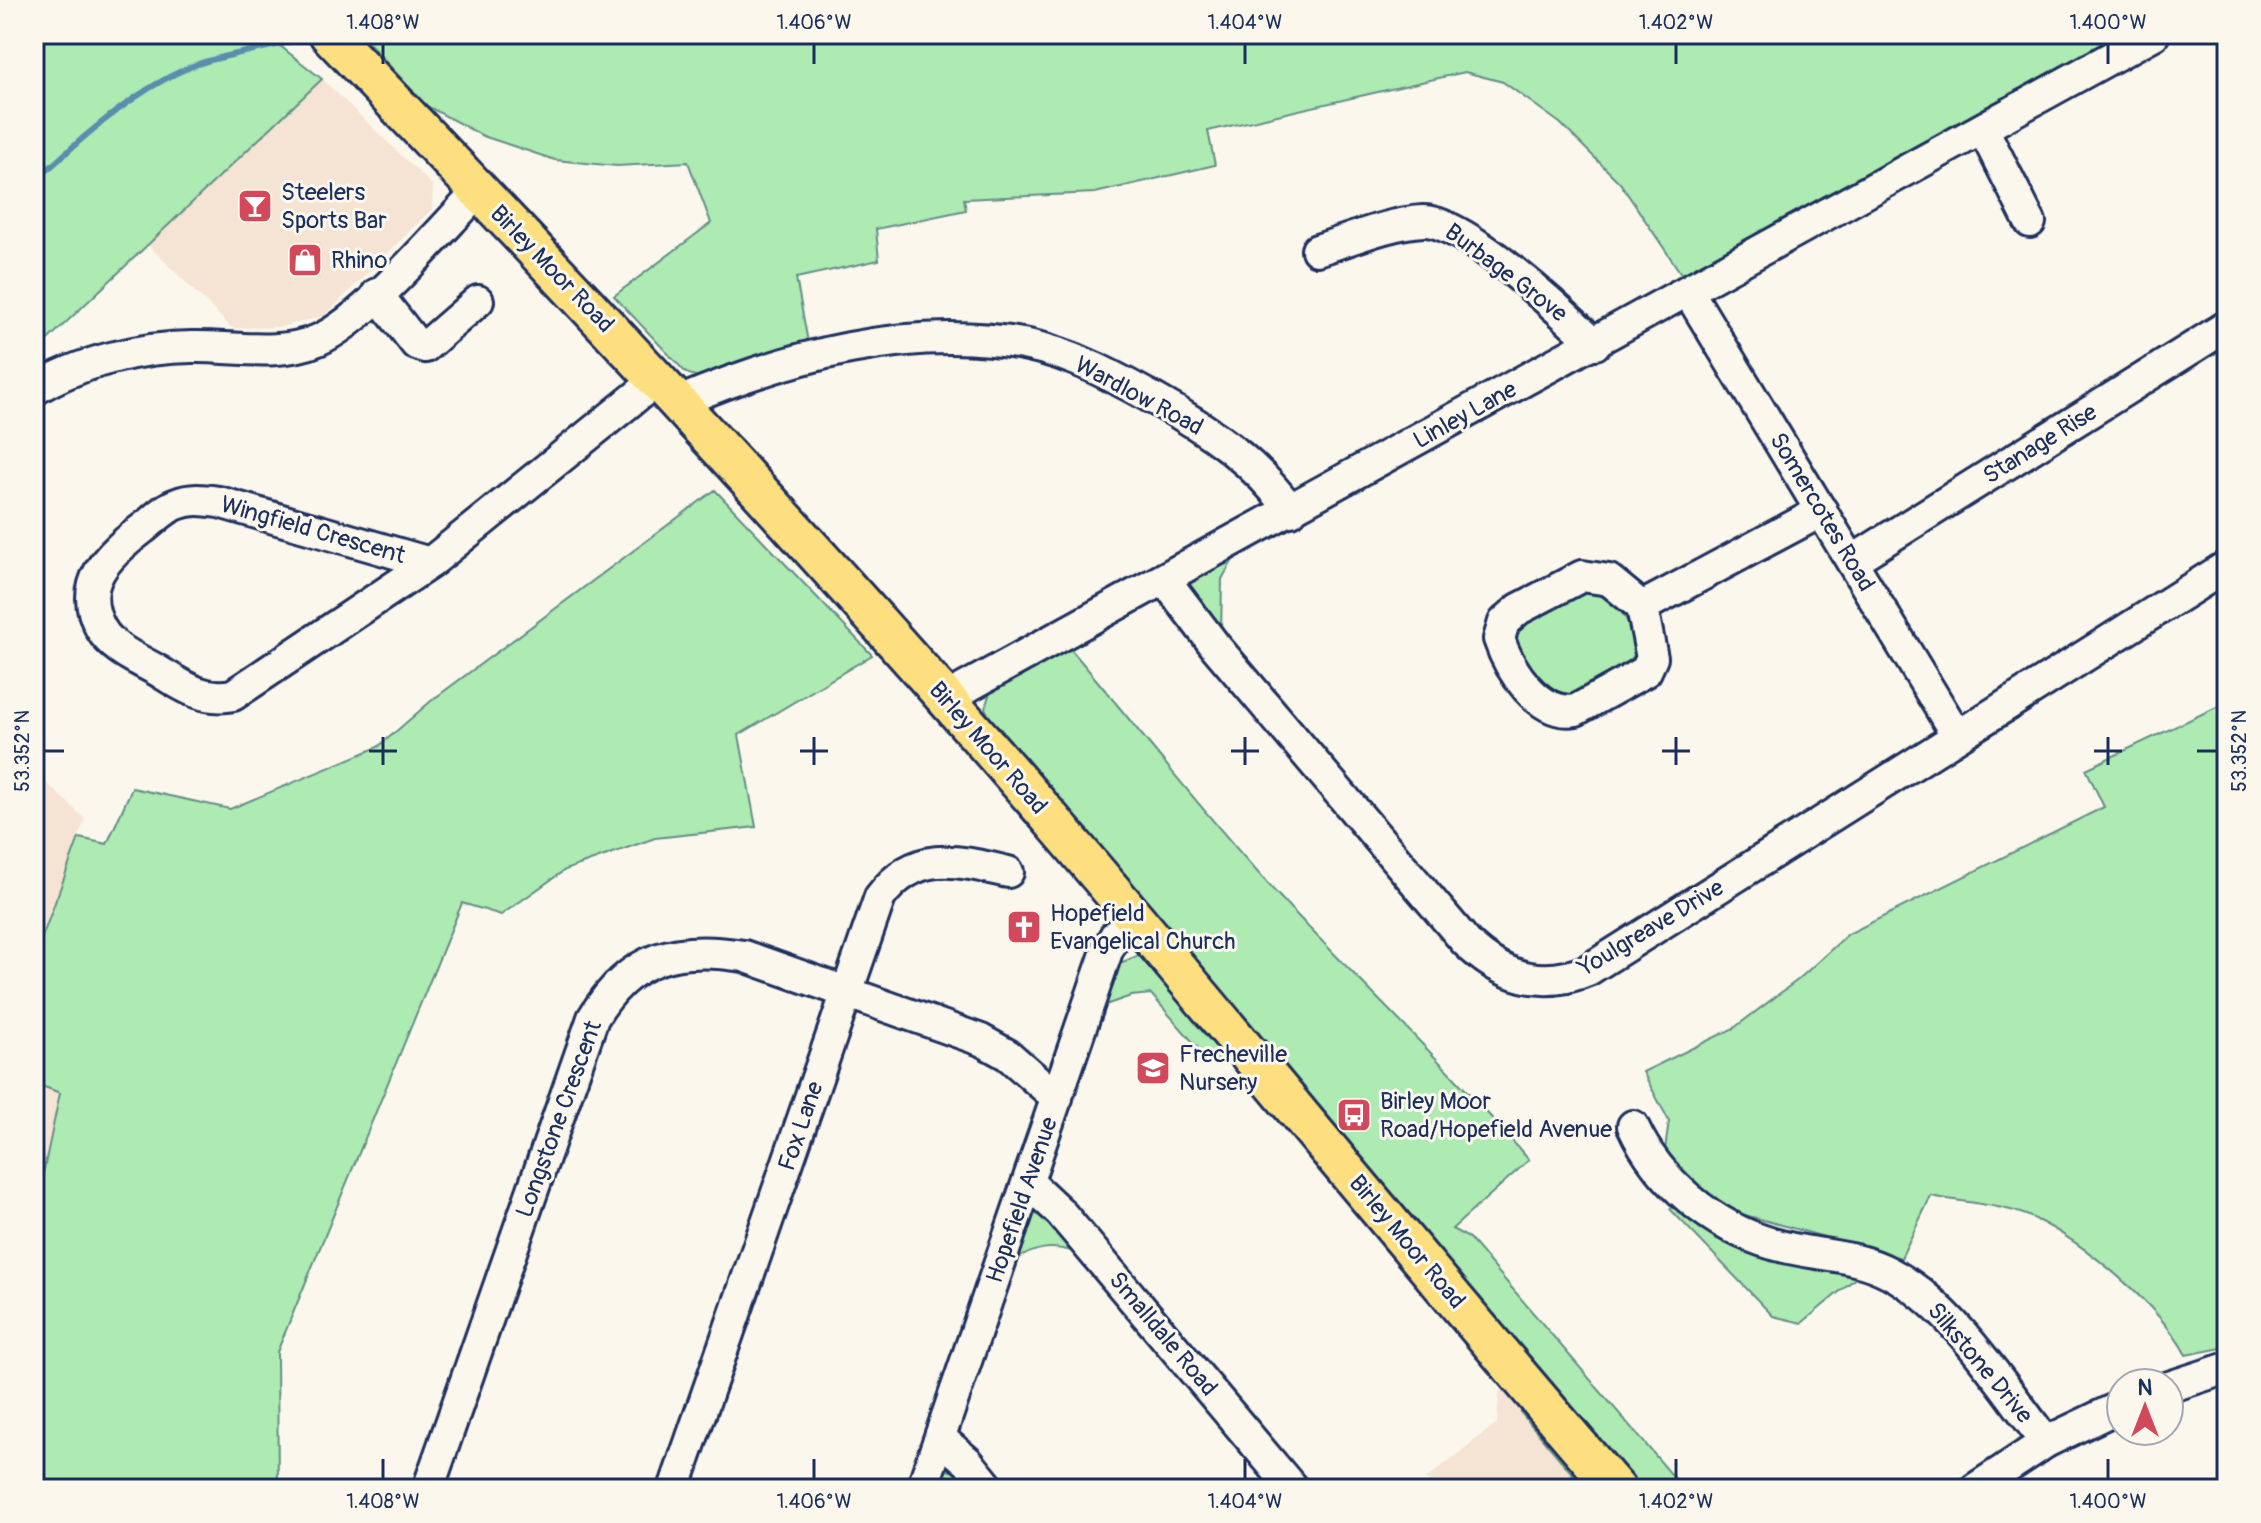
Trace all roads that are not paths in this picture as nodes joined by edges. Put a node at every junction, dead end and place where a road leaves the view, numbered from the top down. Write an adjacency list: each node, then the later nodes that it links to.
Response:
1 (329, 34): 4 (main road, Birley Moor Road)
2 (2154, 34): 3 (street, Linley Lane)
3 (1983, 129): 5 (street); 7 (street, Linley Lane)
4 (478, 192): 8 (street); 13 (main road, Birley Moor Road)
5 (2030, 222)
6 (1317, 250): 11 (street, Burbage Grove)
7 (1688, 291): 11 (street, Linley Lane); 15 (street, Somercotes Road)
8 (377, 294): 9 (street); 12 (street)
9 (478, 301)
10 (2227, 326): 16 (street, Stanage Rise)
11 (1595, 344): 14 (street, Linley Lane)
12 (34, 390)
13 (668, 390): 14 (street, Wardlow Road); 17 (street, Wingfield Crescent); 21 (main road, Birley Moor Road)
14 (1291, 511): 19 (street, Linley Lane)
15 (1822, 511): 16 (street, Somercotes Road); 20 (street)
16 (1852, 561): 22 (street, Somercotes Road)
17 (430, 563): 17 (street, Wingfield Crescent)
18 (2227, 566): 22 (street, Youlgreave Drive)
19 (1165, 580): 21 (street, Linley Lane); 22 (street, Youlgreave Drive)
20 (1642, 607): 20 (street)
21 (945, 699): 24 (main road, Birley Moor Road)
22 (1956, 734)
23 (1008, 872): 25 (street, Fox Lane)
24 (1135, 919): 26 (street, Hopefield Avenue); 39 (main road, Birley Moor Road)
25 (847, 993): 26 (street, Longstone Crescent); 34 (street, Longstone Crescent); 35 (street, Fox Lane)
26 (1057, 1098): 28 (street, Hopefield Avenue)
27 (1633, 1126): 33 (street, Silkstone Drive)
28 (1029, 1183): 32 (street, Hopefield Avenue); 38 (street, Smalldale Road)
29 (2227, 1368): 30 (street)
30 (2185, 1382)
31 (2105, 1414): 33 (street)
32 (940, 1438): 36 (street, Hopefield Avenue); 37 (street)
33 (2046, 1442): 40 (street)
34 (428, 1489)
35 (674, 1489)
36 (922, 1489)
37 (990, 1489)
38 (1293, 1489)
39 (1616, 1489)
40 (1975, 1489)

